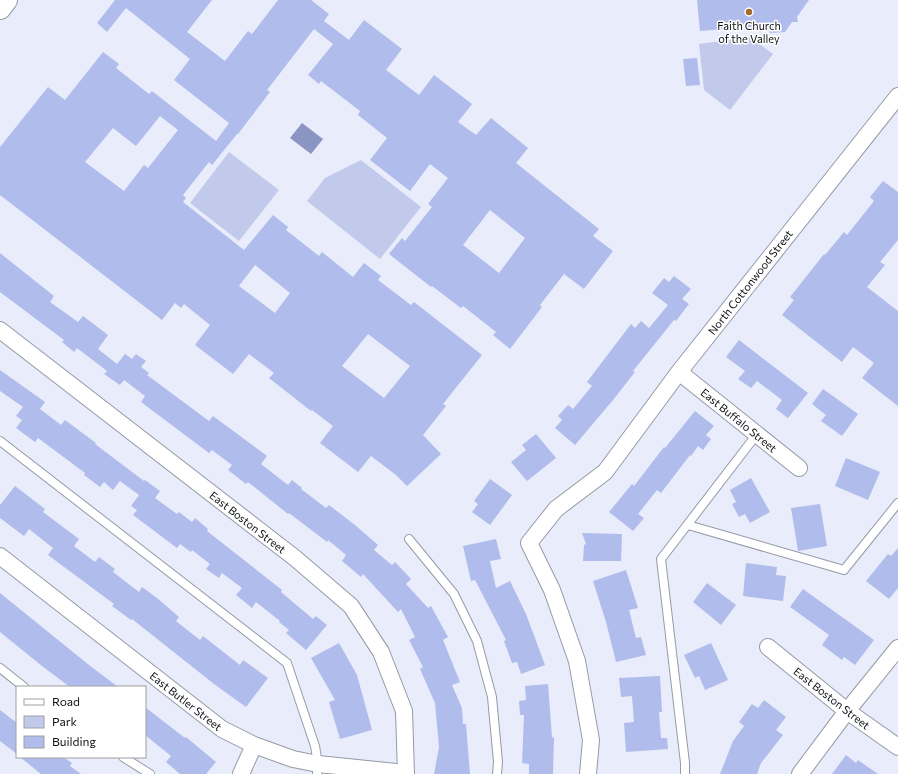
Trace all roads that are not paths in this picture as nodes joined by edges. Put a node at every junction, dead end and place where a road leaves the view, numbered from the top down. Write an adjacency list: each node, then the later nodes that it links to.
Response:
1 (6, 0): 2 (main road)
2 (0, 8)
3 (898, 96): 5 (street, North Cottonwood Street)
4 (0, 330): 22 (street, East Boston Street)
5 (679, 372): 6 (street, East Buffalo Street); 26 (street, North Cottonwood Street)
6 (757, 434): 8 (street, East Buffalo Street); 10 (lane)
7 (0, 441): 21 (lane)
8 (799, 468)
9 (898, 502): 10 (lane)
10 (688, 525): 27 (lane)
11 (409, 539): 25 (lane)
12 (0, 556): 18 (street, East Butler Street)
13 (768, 647): 17 (street, East Boston Street)
14 (898, 648): 17 (street)
15 (0, 668): 16 (lane)
16 (23, 686)
17 (847, 711): 19 (street, East Boston Street); 28 (street)
18 (254, 745): 21 (street, East Butler Street); 24 (street)
19 (898, 747)
20 (125, 758): 23 (lane)
21 (318, 769): 22 (street, East Butler Street)
22 (406, 773)
23 (150, 774)
24 (242, 774)
25 (497, 774)
26 (588, 774)
27 (685, 774)
28 (800, 774)

